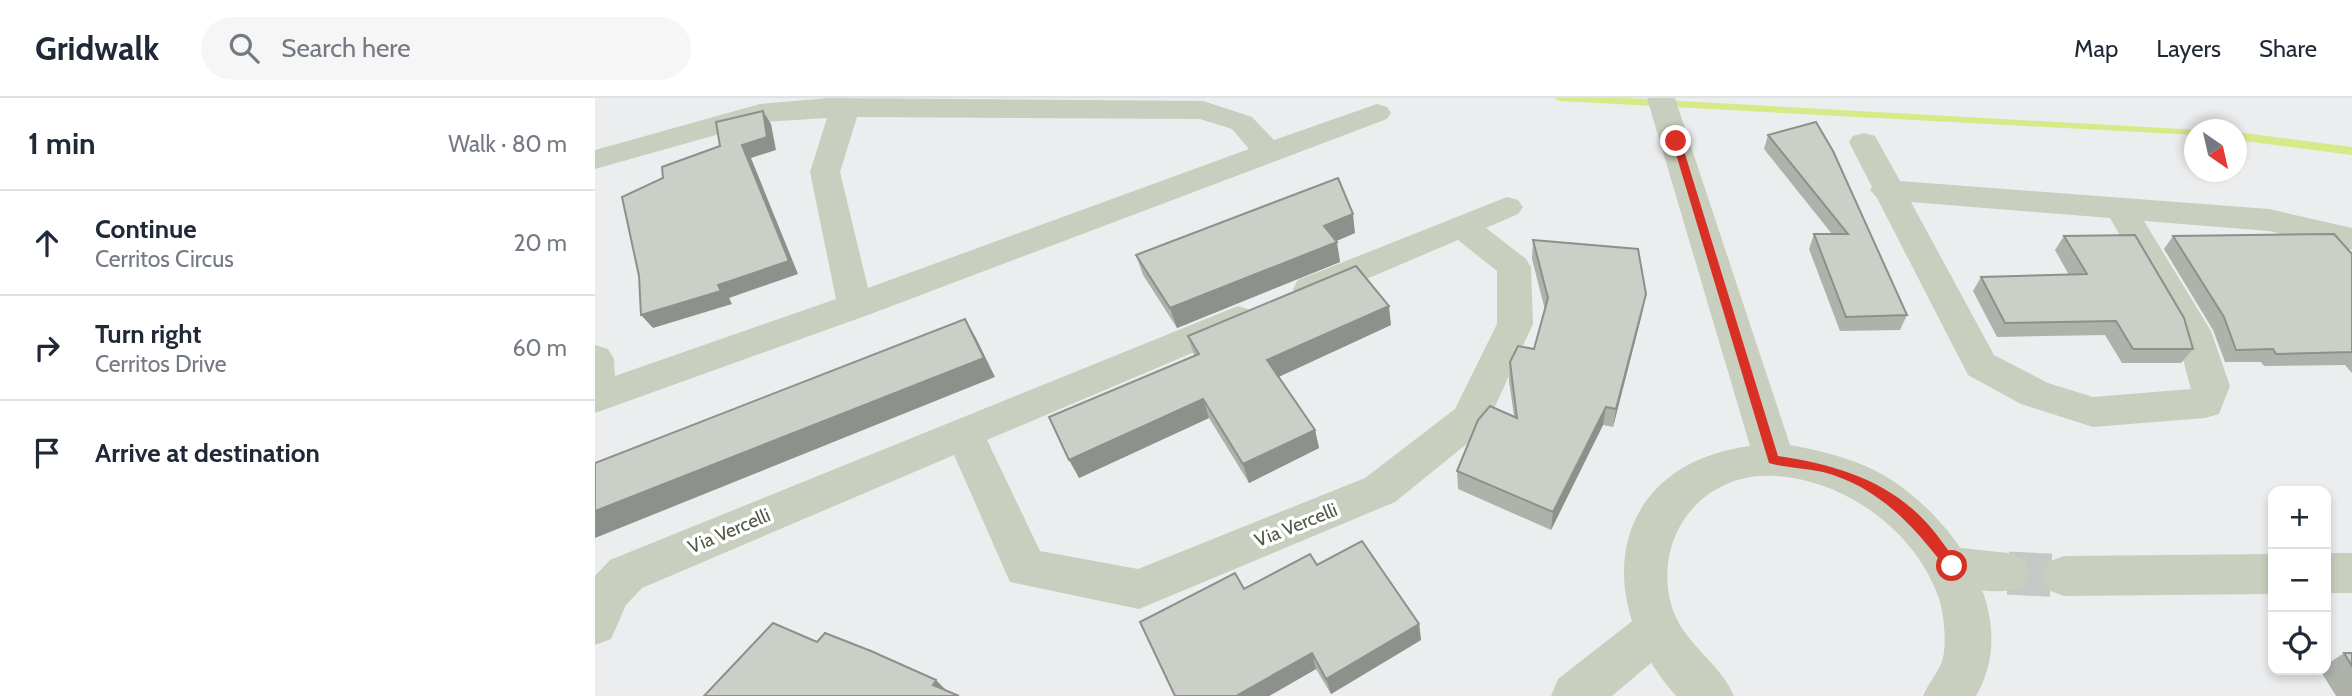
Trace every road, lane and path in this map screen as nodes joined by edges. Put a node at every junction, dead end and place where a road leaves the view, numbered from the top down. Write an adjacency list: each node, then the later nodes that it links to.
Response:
1 (1661, 98): 16 (street)
2 (844, 103): 5 (street); 6 (street); 12 (street)
3 (1377, 113): 5 (street)
4 (1864, 142): 7 (street)
5 (1269, 153): 12 (street)
6 (595, 160)
7 (1886, 190): 9 (street); 9 (street)
8 (1507, 207): 10 (street, Via Vercelli)
9 (2120, 208): 11 (street)
10 (1462, 226): 15 (street, Via Vercelli); 15 (street, Via Vercelli)
11 (2352, 239)
12 (855, 306): 14 (street)
13 (595, 359): 14 (street)
14 (597, 397)
15 (964, 433): 23 (street, Via Vercelli)
16 (1774, 460): 17 (street); 24 (street)
17 (1952, 566): 18 (street); 27 (street)
18 (2008, 573)
19 (2331, 573): 20 (street)
20 (2352, 573)
21 (2268, 574): 22 (street)
22 (2064, 576)
23 (595, 624)
24 (1656, 630): 25 (street); 26 (street)
25 (1575, 696)
26 (1710, 696)
27 (1947, 696)

